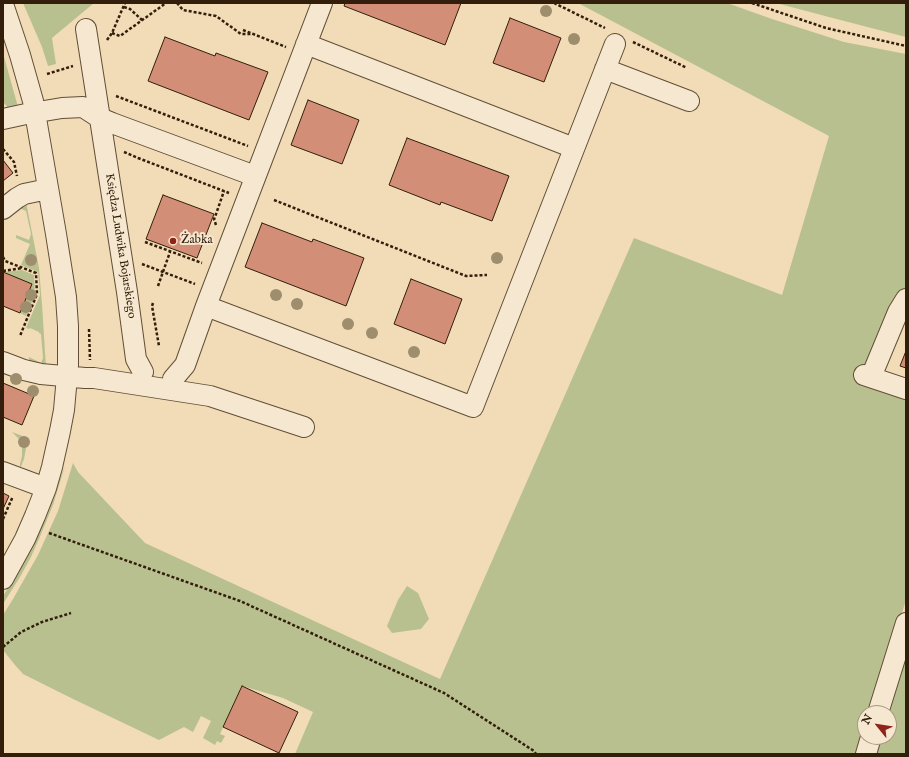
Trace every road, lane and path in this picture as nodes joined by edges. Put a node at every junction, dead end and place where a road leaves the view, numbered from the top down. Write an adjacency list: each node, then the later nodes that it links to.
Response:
1 (166, 3): 8 (path)
2 (177, 3): 12 (path)
3 (322, 3): 16 (street)
4 (554, 3): 13 (path)
5 (752, 3): 15 (path)
6 (3, 4): 23 (street)
7 (124, 5): 8 (path); 11 (path)
8 (142, 20): 11 (path)
9 (86, 29): 24 (street, Księdza Ludwika Bojarskiego)
10 (242, 30): 12 (path)
11 (112, 33): 14 (path)
12 (254, 34): 16 (path)
13 (618, 38): 18 (path); 19 (street)
14 (106, 41)
15 (906, 46)
16 (299, 47): 28 (street); 30 (street)
17 (75, 66): 20 (path)
18 (687, 68)
19 (605, 69): 22 (street); 28 (street)
20 (47, 74)
21 (116, 96): 27 (path)
22 (689, 101)
23 (34, 112): 24 (street); 25 (street); 32 (street)
24 (100, 118): 26 (street, Księdza Ludwika Bojarskiego); 30 (street)
25 (3, 119)
26 (104, 143): 33 (path); 57 (street, Księdza Ludwika Bojarskiego)
27 (254, 148)
28 (574, 148): 53 (street)
29 (3, 149): 31 (path)
30 (256, 176): 53 (street)
31 (17, 177)
32 (48, 189): 36 (street); 58 (street)
33 (224, 192): 34 (path); 37 (path)
34 (230, 194)
35 (274, 200): 48 (path)
36 (3, 209)
37 (215, 217)
38 (145, 242): 39 (path)
39 (170, 252): 43 (path); 47 (path)
40 (3, 257): 41 (path)
41 (5, 261): 44 (path); 45 (path)
42 (139, 263): 47 (path)
43 (202, 263)
44 (3, 266)
45 (22, 268): 46 (path); 54 (path)
46 (3, 271)
47 (163, 272): 49 (path); 50 (path)
48 (487, 275)
49 (158, 286)
50 (201, 287)
51 (906, 299): 60 (street)
52 (153, 303): 55 (path)
53 (206, 306): 59 (street)
54 (20, 336)
55 (159, 346)
56 (3, 362): 58 (street)
57 (143, 372)
58 (67, 377): 61 (street); 63 (street)
59 (173, 379)
60 (906, 389)
61 (304, 427)
62 (3, 472): 63 (street)
63 (46, 488): 67 (street)
64 (13, 495): 65 (path)
65 (3, 519)
66 (45, 532): 72 (path)
67 (4, 577)
68 (71, 613): 70 (path)
69 (906, 624): 71 (street)
70 (3, 647)
71 (881, 705)
72 (536, 754)

